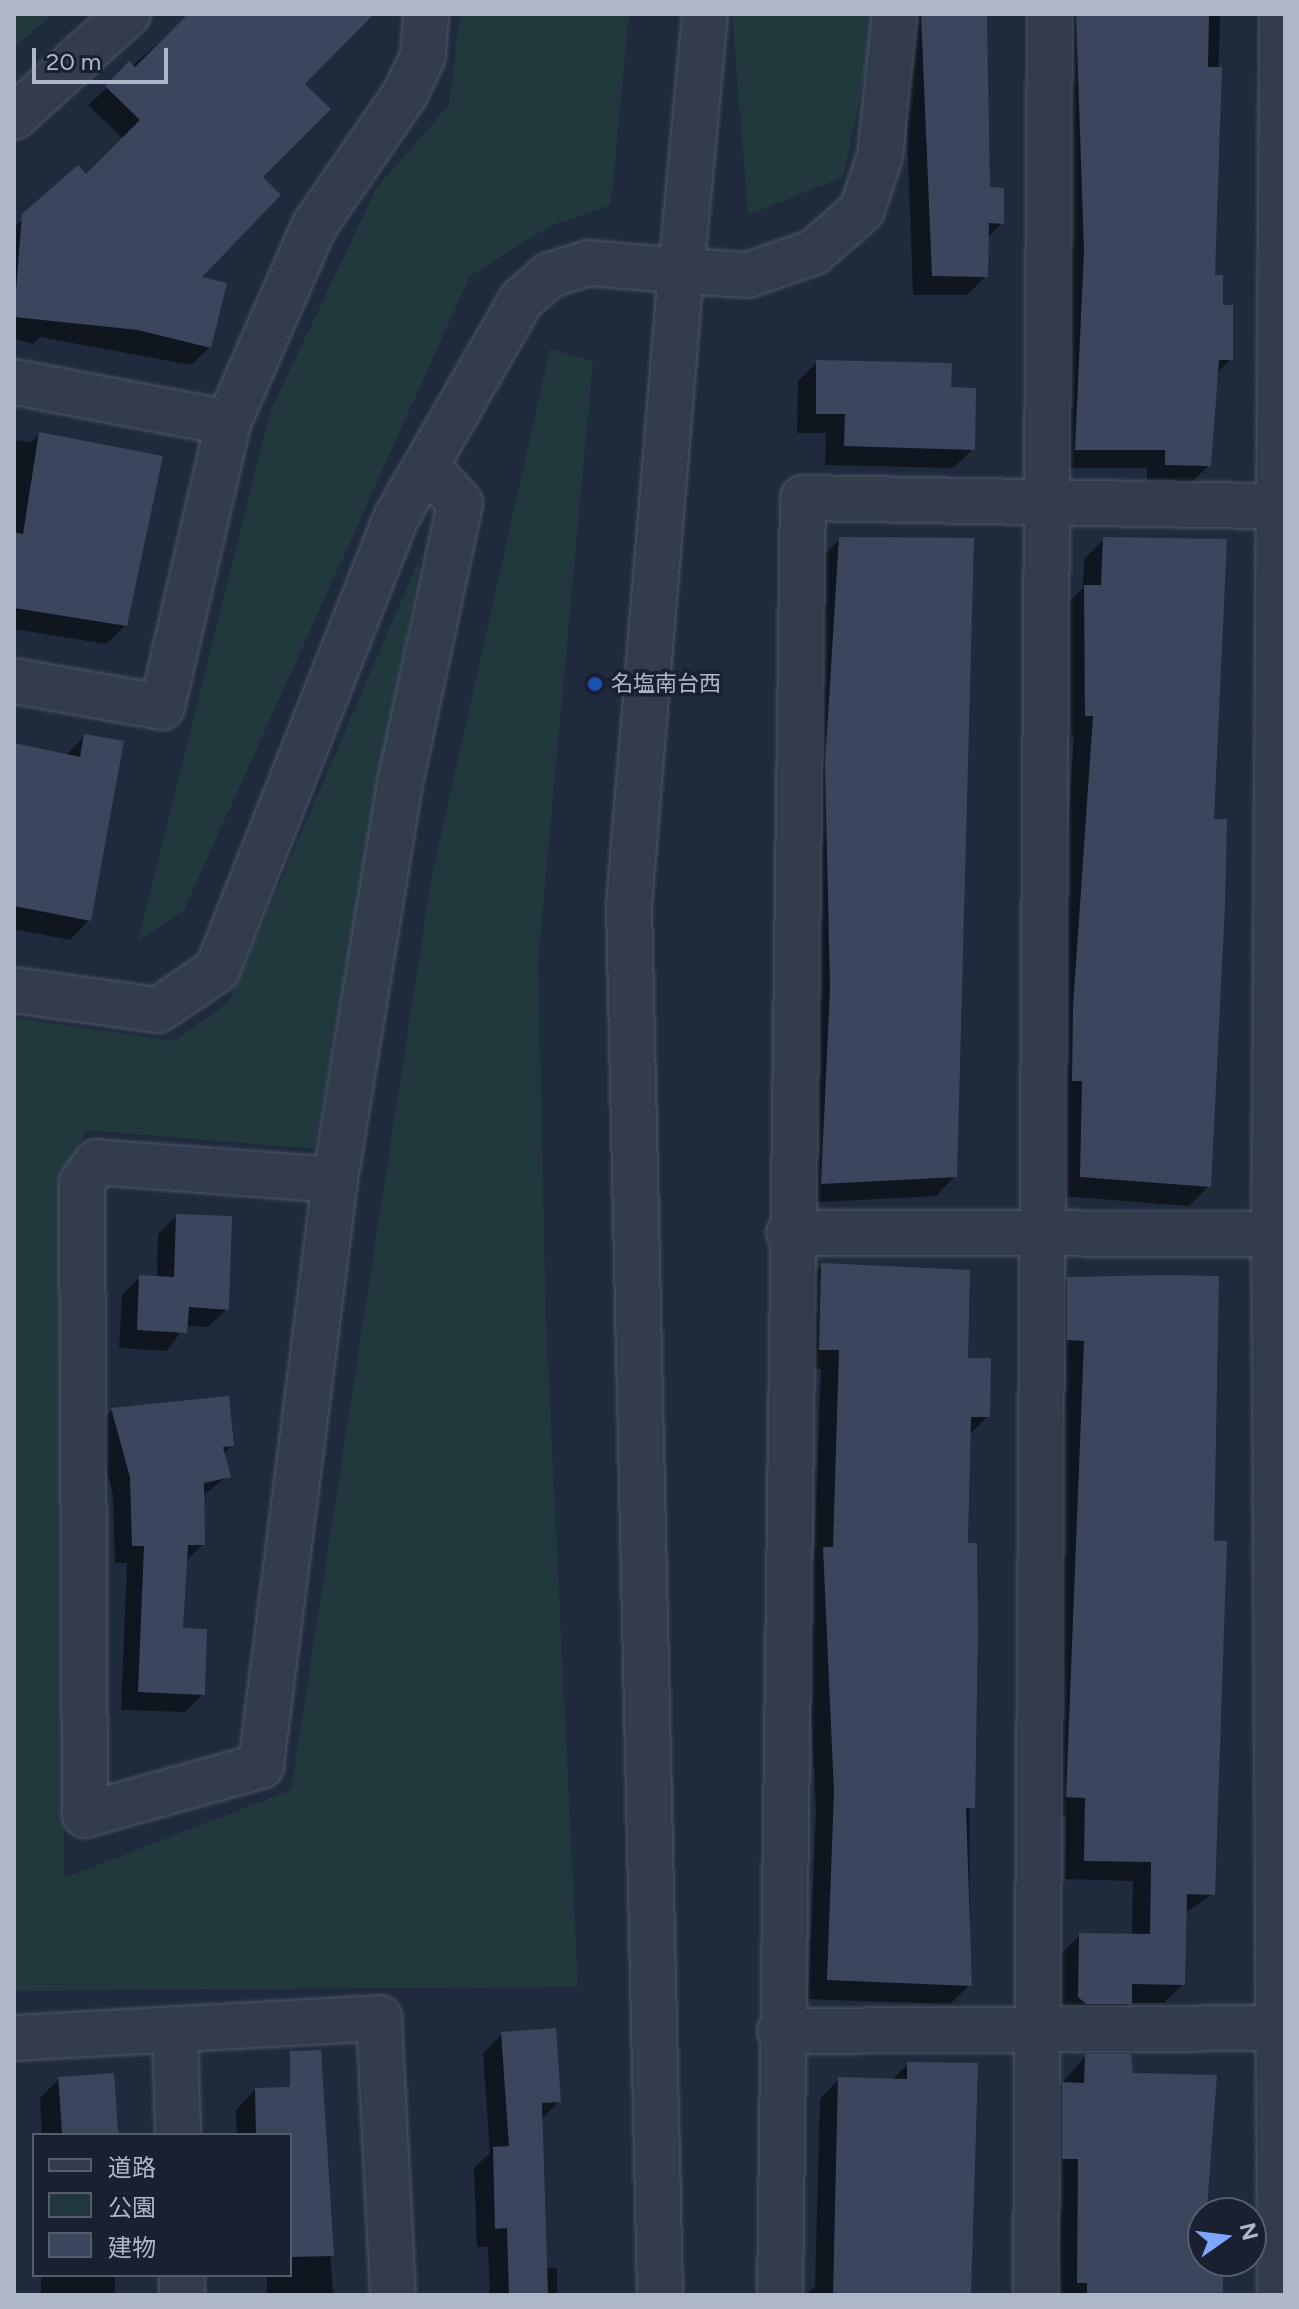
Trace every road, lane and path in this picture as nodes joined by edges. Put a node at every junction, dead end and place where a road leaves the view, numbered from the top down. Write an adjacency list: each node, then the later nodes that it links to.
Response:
1 (128, 14): 7 (street)
2 (426, 14): 10 (street)
3 (705, 14): 8 (street)
4 (895, 14): 8 (street)
5 (1050, 14): 12 (street)
6 (1282, 14): 13 (street)
7 (14, 117)
8 (681, 271): 11 (street); 27 (street)
9 (14, 382): 10 (street)
10 (228, 423): 14 (street)
11 (426, 466): 15 (street); 16 (street)
12 (1045, 501): 13 (street); 17 (street); 18 (street)
13 (1280, 506): 19 (street)
14 (14, 681)
15 (14, 990)
16 (335, 1180): 16 (street)
17 (1043, 1231): 18 (street); 19 (street); 20 (street)
18 (789, 1233): 23 (street)
19 (1280, 1234): 21 (street)
20 (1035, 2027): 21 (street); 23 (street); 29 (street)
21 (1280, 2028): 30 (street)
22 (175, 2029): 24 (street); 25 (street); 26 (street)
23 (780, 2031): 28 (street)
24 (14, 2038)
25 (178, 2133)
26 (393, 2295)
27 (660, 2295)
28 (780, 2295)
29 (1036, 2295)
30 (1280, 2295)

